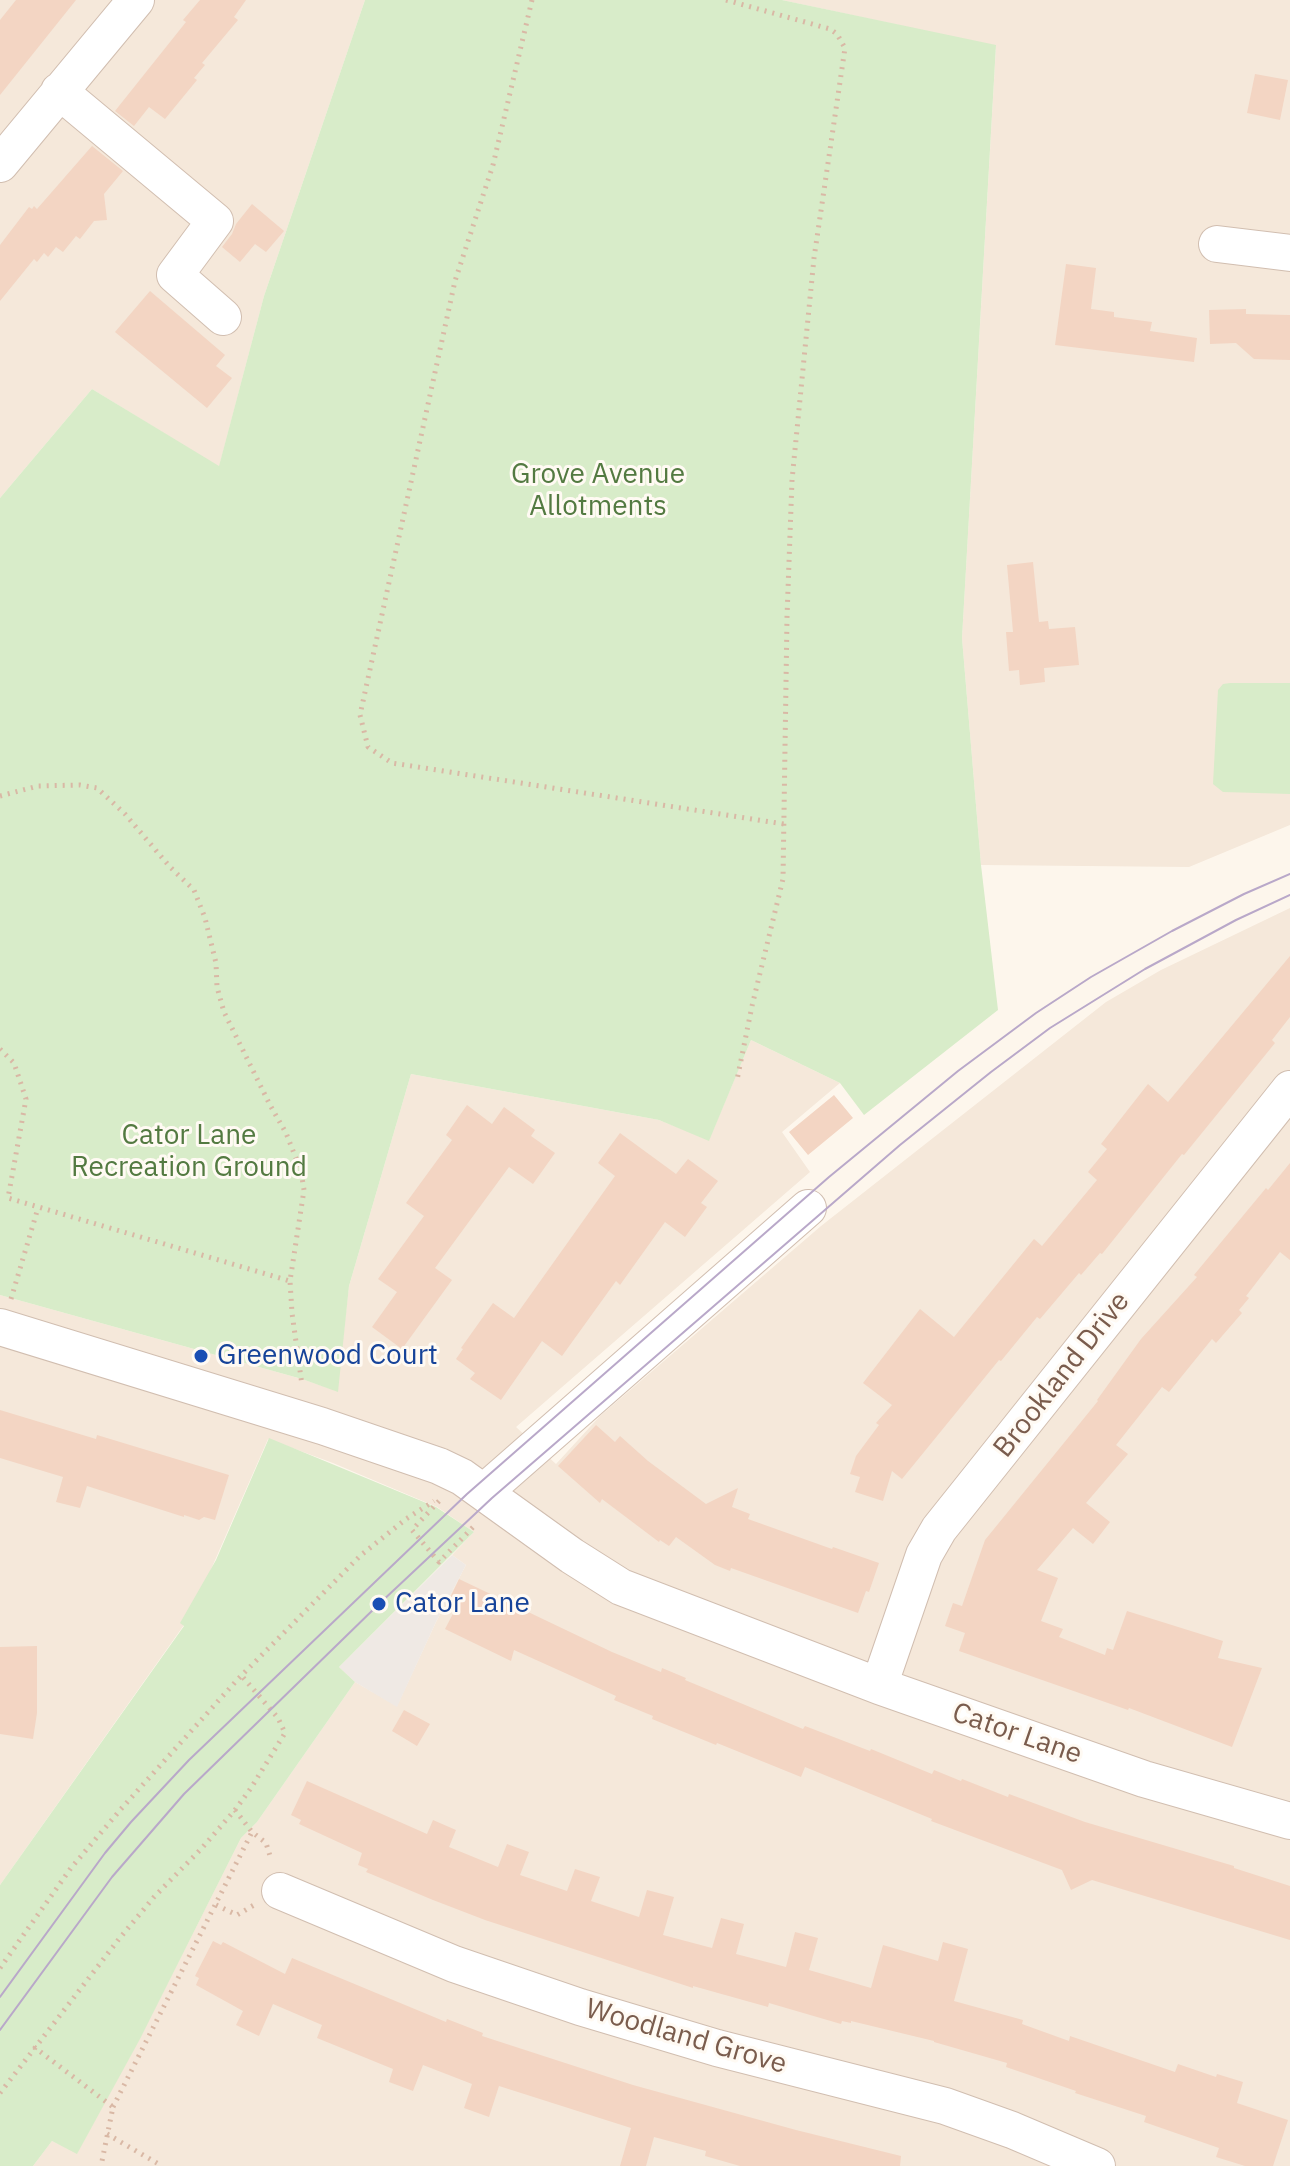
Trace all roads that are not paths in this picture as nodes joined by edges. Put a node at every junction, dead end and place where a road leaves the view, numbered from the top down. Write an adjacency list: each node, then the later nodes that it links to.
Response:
1 (136, 0): 2 (street)
2 (59, 91): 3 (street); 6 (street)
3 (0, 164)
4 (1217, 244): 5 (street)
5 (1290, 253)
6 (223, 317)
7 (1290, 1089): 11 (street, Brookland Drive)
8 (808, 1208): 10 (street)
9 (2, 1327): 10 (street, Cator Lane)
10 (467, 1497): 11 (street, Cator Lane)
11 (879, 1686): 12 (street, Cator Lane)
12 (1290, 1821)
13 (280, 1891): 14 (street, Woodland Grove)
14 (1097, 2166)

